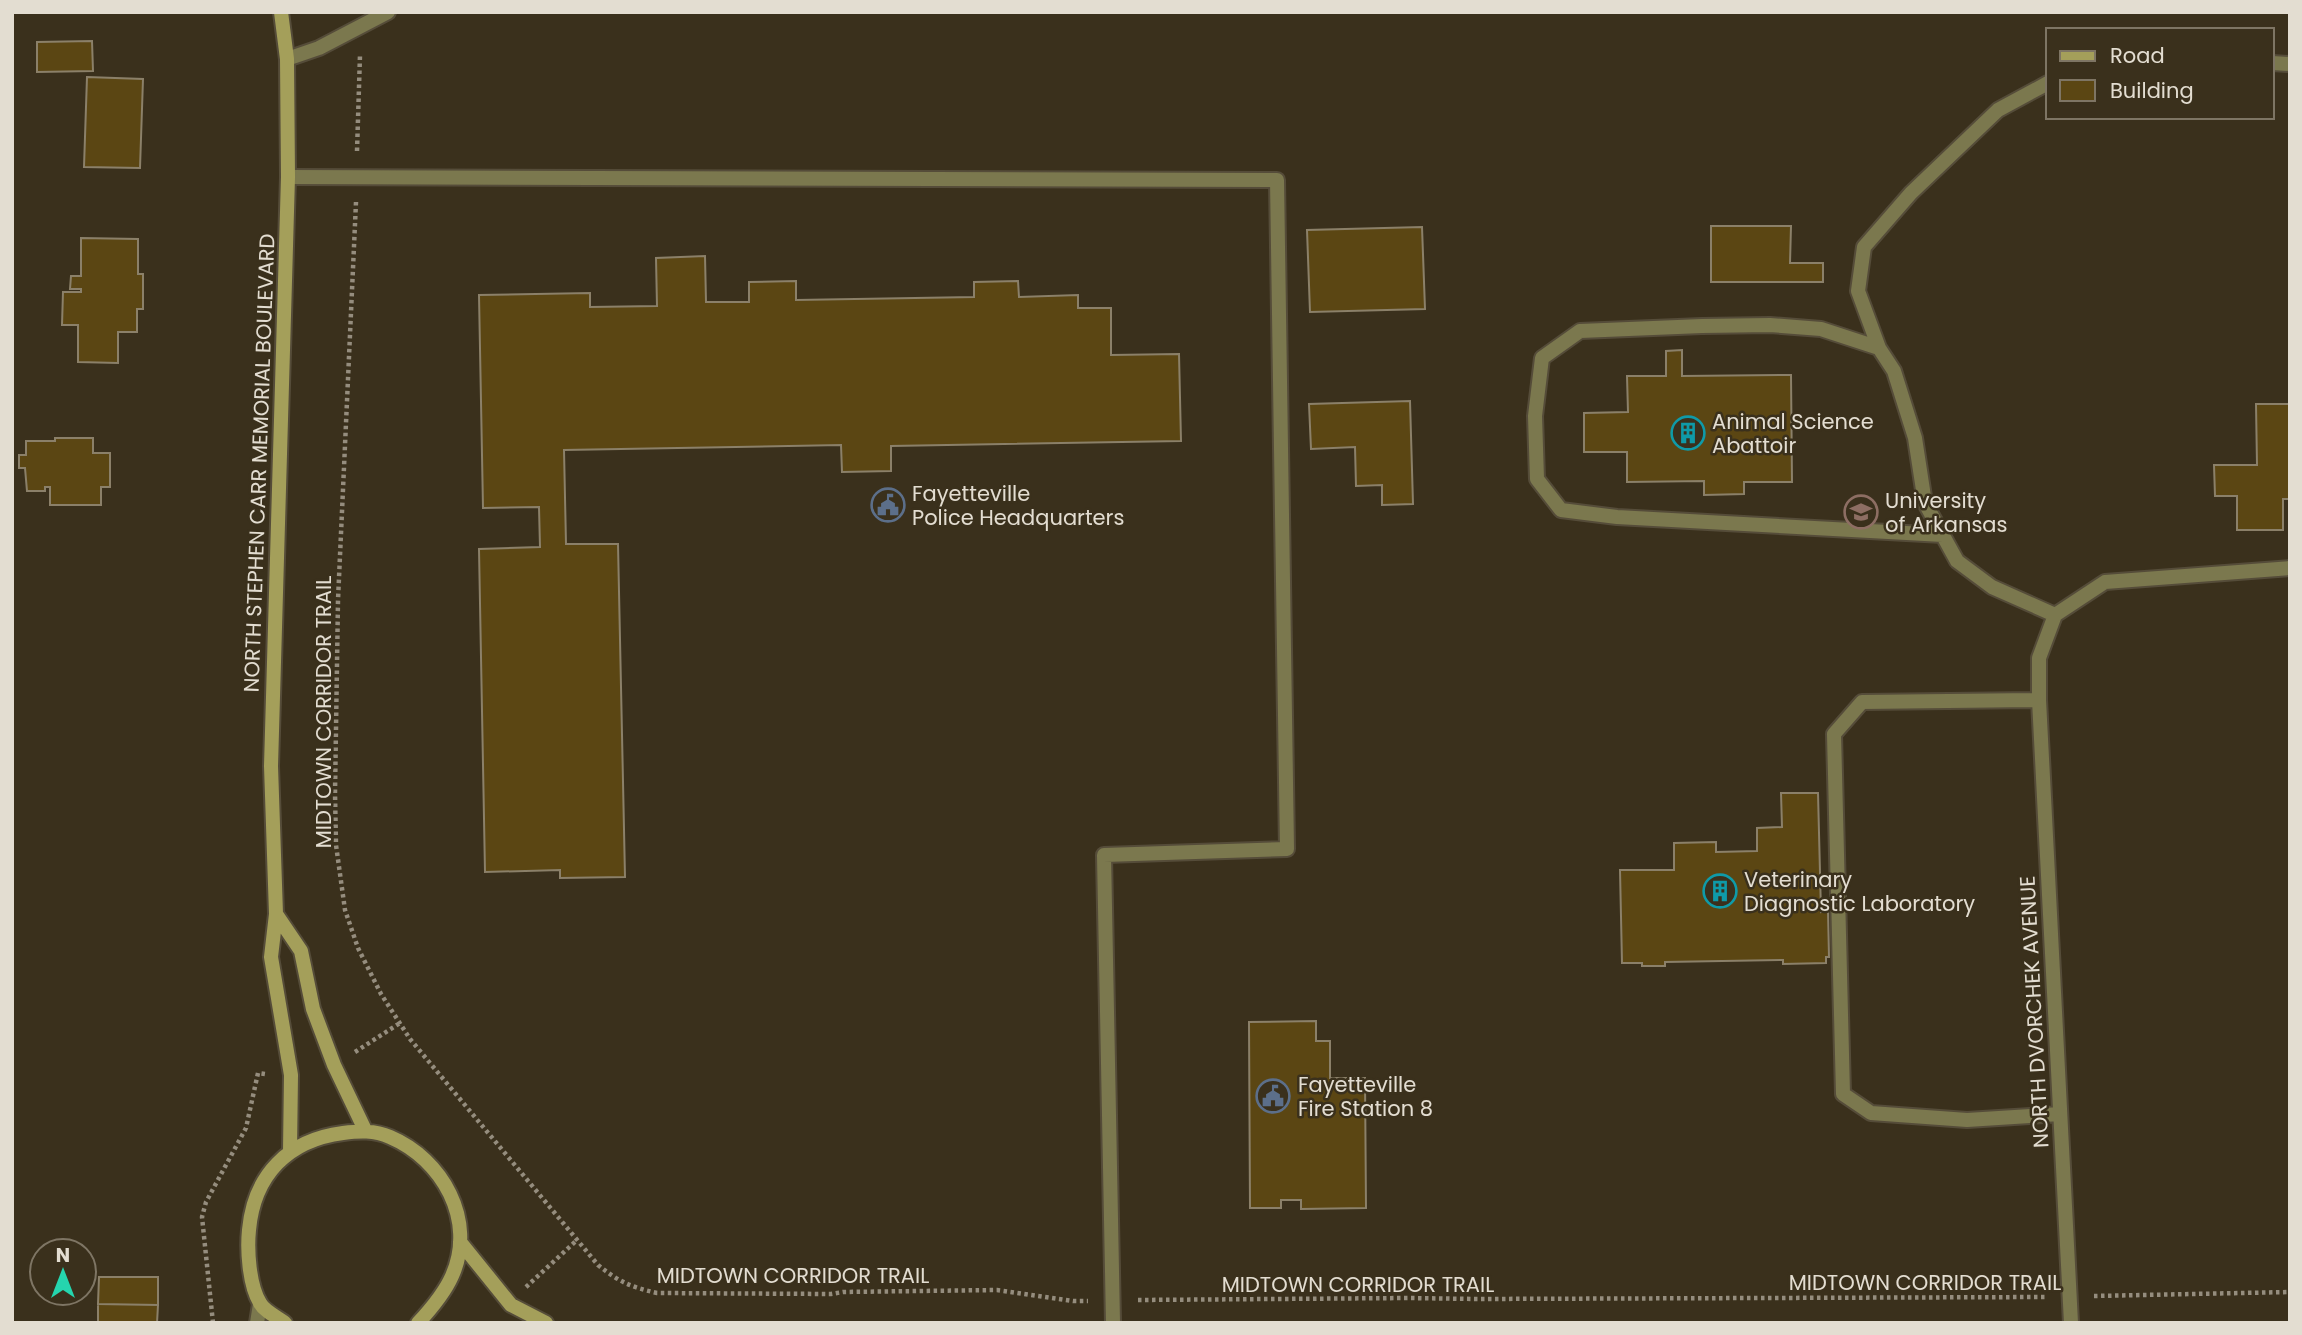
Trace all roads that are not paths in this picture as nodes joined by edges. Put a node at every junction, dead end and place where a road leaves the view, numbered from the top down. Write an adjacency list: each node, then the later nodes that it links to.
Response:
1 (281, 12): 3 (street, NORTH STEPHEN CARR MEMORIAL BOULEVARD)
2 (388, 12): 3 (street)
3 (287, 59): 5 (street, NORTH STEPHEN CARR MEMORIAL BOULEVARD)
4 (2046, 84): 6 (street)
5 (288, 177): 11 (street, NORTH STEPHEN CARR MEMORIAL BOULEVARD); 21 (street)
6 (1880, 348): 7 (street); 7 (street)
7 (1943, 535): 9 (street)
8 (2290, 568): 9 (street)
9 (2055, 615): 10 (street, NORTH DVORCHEK AVENUE)
10 (2039, 700): 12 (street, NORTH DVORCHEK AVENUE); 12 (street)
11 (276, 914): 13 (street); 14 (street, NORTH STEPHEN CARR MEMORIAL BOULEVARD)
12 (2060, 1114): 22 (street, NORTH DVORCHEK AVENUE)
13 (365, 1130): 14 (street); 15 (street)
14 (290, 1151): 16 (street)
15 (460, 1242): 19 (street); 20 (street)
16 (260, 1304): 17 (street); 18 (street)
17 (257, 1323)
18 (285, 1323)
19 (418, 1323)
20 (546, 1323)
21 (1113, 1323)
22 (2071, 1323)

